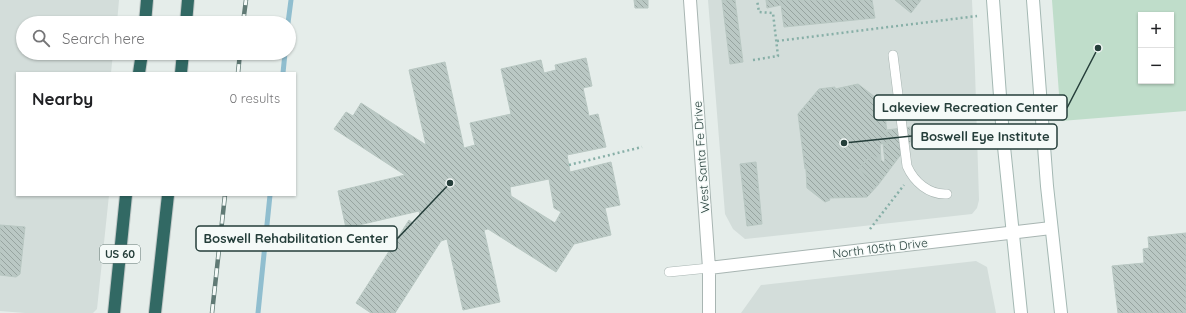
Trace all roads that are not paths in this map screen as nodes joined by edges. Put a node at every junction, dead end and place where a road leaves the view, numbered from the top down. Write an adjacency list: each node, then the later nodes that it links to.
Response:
1 (147, 0): 6 (highway)
2 (188, 0): 7 (highway)
3 (690, 0): 18 (street, West Santa Fe Drive)
4 (993, 0): 17 (street)
5 (1033, 0): 16 (street)
6 (146, 16)
7 (187, 16)
8 (893, 56): 13 (lane)
9 (141, 60): 11 (highway)
10 (182, 60): 12 (highway)
11 (140, 72)
12 (180, 72)
13 (947, 194)
14 (126, 196): 20 (highway, US 60)
15 (168, 196): 21 (highway)
16 (1052, 228): 17 (street, North 105th Drive); 24 (street)
17 (1012, 233): 18 (street, North 105th Drive); 23 (street)
18 (709, 268): 19 (lane); 22 (street, West Santa Fe Drive)
19 (669, 272)
20 (114, 313)
21 (155, 313)
22 (708, 313)
23 (1021, 313)
24 (1061, 313)

